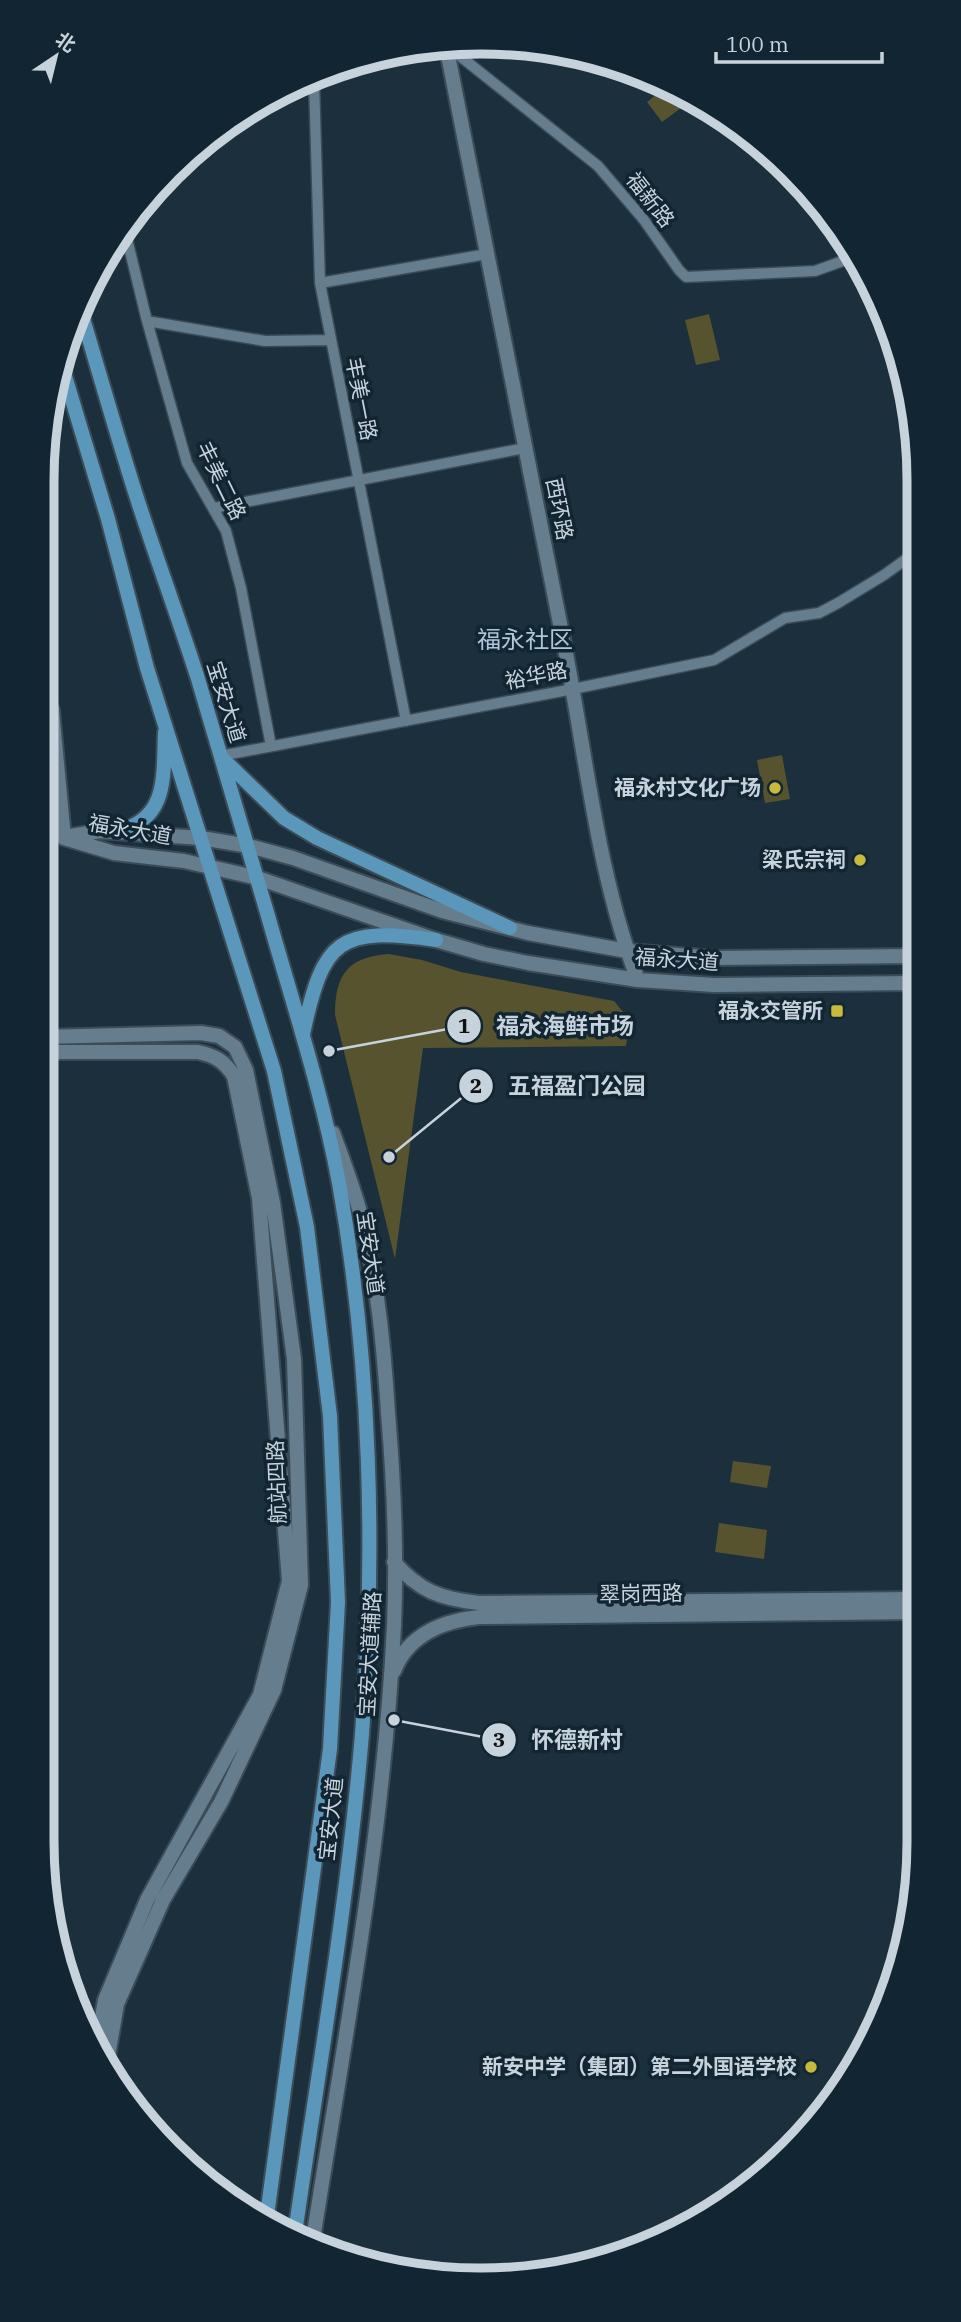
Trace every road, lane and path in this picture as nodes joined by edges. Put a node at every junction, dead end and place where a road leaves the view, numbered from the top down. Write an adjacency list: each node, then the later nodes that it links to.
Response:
1 (459, 55): 6 (street, 福新路)
2 (448, 56): 5 (main road, 西环路)
3 (314, 88): 7 (street, 丰美一路)
4 (128, 242): 8 (street, 丰美二路)
5 (487, 254): 7 (street); 12 (main road, 西环路)
6 (846, 260)
7 (320, 283): 10 (street, 丰美一路)
8 (147, 321): 10 (street); 14 (street, 丰美二路)
9 (84, 324): 21 (main road, 宝安大道)
10 (331, 340): 13 (street, 丰美一路)
11 (66, 381): 17 (main road, 宝安大道)
12 (525, 448): 13 (street); 16 (main road, 西环路)
13 (357, 479): 14 (street); 18 (street, 丰美一路)
14 (214, 508): 20 (street, 丰美二路)
15 (907, 558): 16 (street, 裕华路)
16 (573, 689): 18 (street, 裕华路); 30 (main road, 西环路)
17 (165, 720): 22 (main road); 24 (main road, 宝安大道)
18 (406, 721): 20 (street, 裕华路)
19 (54, 731): 23 (main road)
20 (271, 746): 21 (street, 裕华路)
21 (220, 756): 25 (main road, 宝安大道); 28 (main road)
22 (115, 832): 23 (main road, 福永大道); 24 (main road, 福永大道)
23 (64, 838): 26 (main road, 福永大道)
24 (201, 838): 25 (main road, 福永大道); 26 (main road, 宝安大道)
25 (249, 846): 27 (main road, 宝安大道); 28 (main road, 福永大道)
26 (210, 866): 27 (main road, 福永大道); 45 (main road, 宝安大道)
27 (258, 878): 29 (main road, 福永大道); 34 (main road, 宝安大道)
28 (510, 928): 30 (main road, 福永大道)
29 (436, 940): 32 (main road, 福永大道); 34 (main road)
30 (627, 951): 31 (main road, 福永大道); 32 (main road, 西环路)
31 (907, 956)
32 (638, 980): 33 (main road, 福永大道)
33 (907, 984)
34 (302, 1035): 38 (main road, 宝安大道)
35 (54, 1042): 36 (main road)
36 (62, 1045): 37 (main road); 43 (main road, 航站四路); 44 (main road, 航站四路)
37 (54, 1048)
38 (314, 1076): 39 (main road, 宝安大道辅路); 46 (main road, 宝安大道)
39 (394, 1562): 40 (main road, 翠岗西路); 42 (main road, 宝安大道辅路)
40 (907, 1599)
41 (907, 1612): 42 (main road, 翠岗西路)
42 (390, 1679): 47 (main road, 宝安大道辅路)
43 (99, 2032)
44 (109, 2051)
45 (268, 2211)
46 (296, 2226)
47 (314, 2234)

